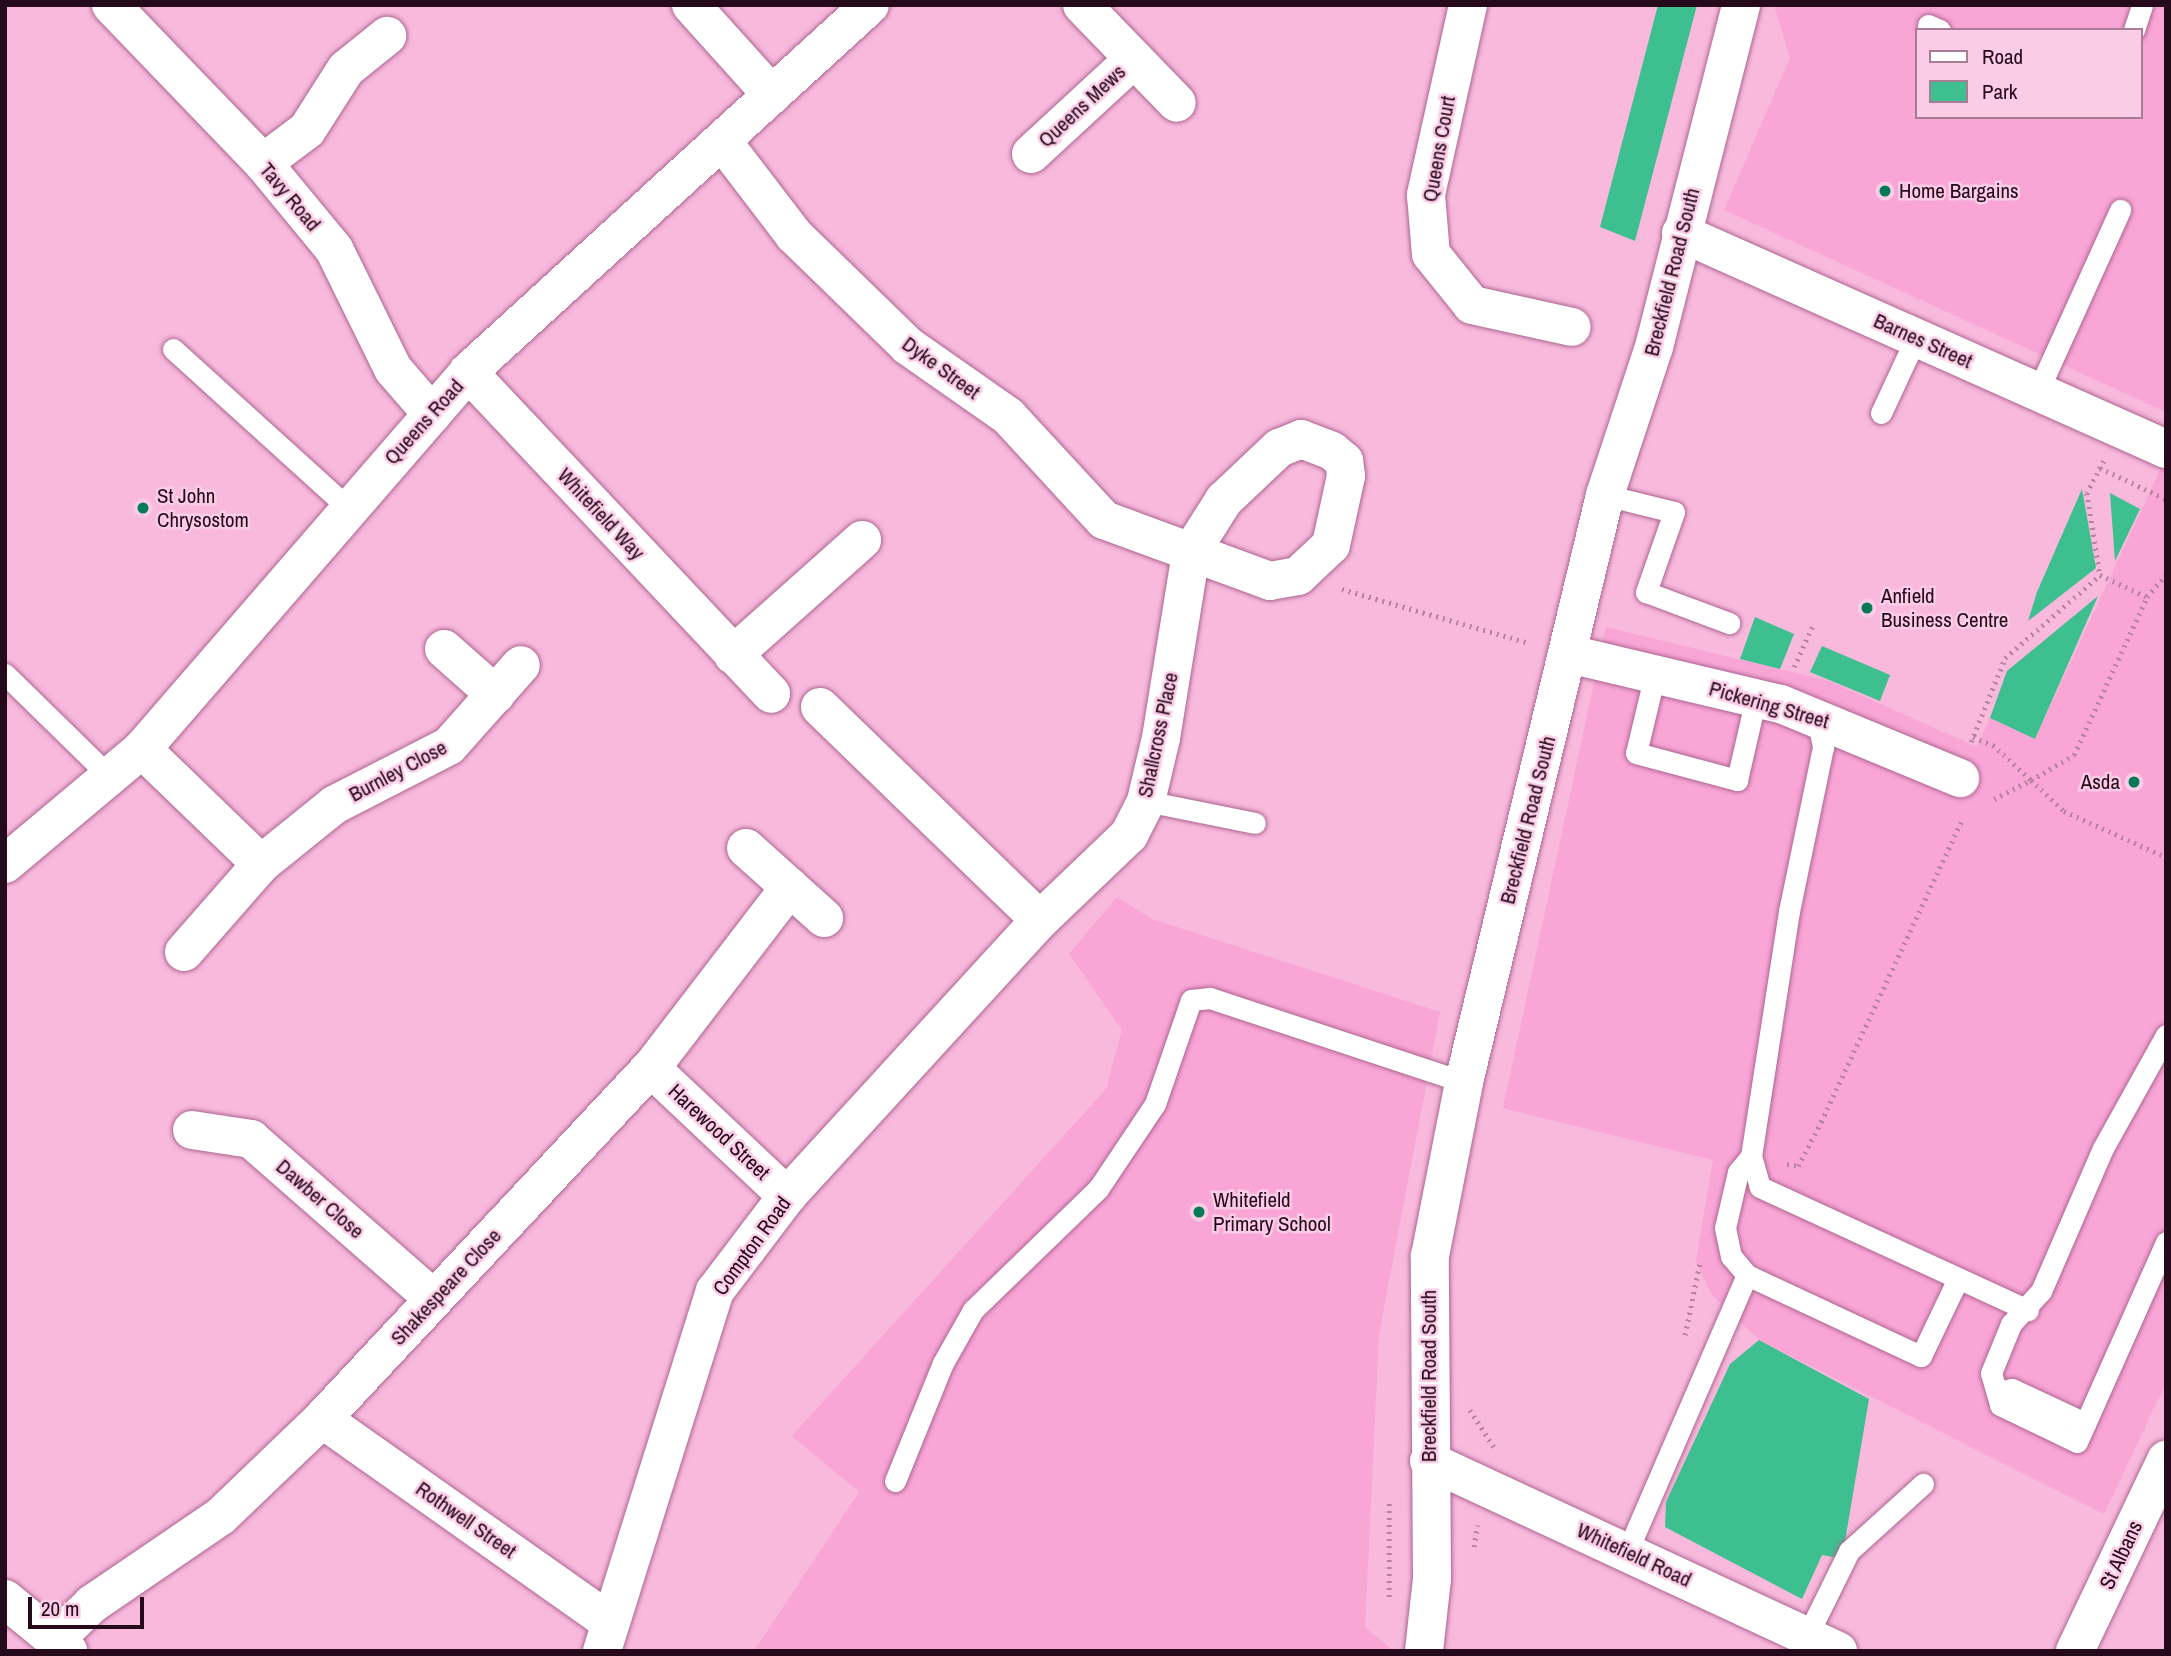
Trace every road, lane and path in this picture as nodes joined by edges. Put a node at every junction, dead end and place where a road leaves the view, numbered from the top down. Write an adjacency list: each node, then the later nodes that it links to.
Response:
1 (111, 5): 15 (street, Tavy Road)
2 (691, 5): 11 (street)
3 (870, 5): 11 (street, Queens Road)
4 (1082, 5): 10 (street, Queens Mews)
5 (1468, 5): 18 (street, Queens Court)
6 (1741, 5): 17 (street, Breckfield Road South)
7 (2142, 5): 8 (lane)
8 (2135, 28)
9 (387, 36): 15 (street)
10 (1134, 58): 12 (street, Queens Mews); 14 (street, Queens Mews)
11 (772, 95): 13 (street, Queens Road)
12 (1177, 103)
13 (723, 142): 21 (street, Queens Road); 30 (street, Dyke Street)
14 (1031, 154)
15 (263, 163): 24 (street, Tavy Road)
16 (2120, 210): 22 (lane)
17 (1681, 233): 19 (street, Barnes Street); 26 (street, Breckfield Road South)
18 (1572, 327)
19 (1916, 338): 22 (street, Barnes Street); 23 (lane)
20 (173, 349): 28 (lane)
21 (468, 372): 24 (street, Queens Road); 40 (street, Whitefield Way)
22 (2038, 391): 25 (street, Barnes Street)
23 (1881, 413)
24 (432, 414): 28 (street, Queens Road)
25 (2166, 449)
26 (1605, 495): 37 (lane); 39 (street, Breckfield Road South)
27 (2166, 499): 32 (path)
28 (346, 506): 49 (street, Queens Road)
29 (862, 540): 40 (street)
30 (1191, 552): 33 (street, Dyke Street); 33 (street); 53 (street, Shallcross Place)
31 (2166, 574): 36 (path)
32 (2100, 575): 36 (path); 51 (path)
33 (1298, 576): 34 (path)
34 (1340, 588): 35 (path); 39 (path)
35 (1330, 595)
36 (2147, 597): 51 (path)
37 (1729, 623)
38 (444, 649): 45 (street)
39 (1569, 654): 43 (street, Pickering Street); 65 (street, Breckfield Road South)
40 (733, 655): 44 (street, Whitefield Way)
41 (521, 665): 45 (street, Burnley Close)
42 (5, 674): 50 (lane)
43 (1655, 674): 46 (street, Pickering Street); 46 (lane)
44 (771, 694)
45 (496, 695): 58 (street, Burnley Close)
46 (1756, 698): 48 (street, Pickering Street)
47 (820, 707): 61 (street)
48 (1817, 718): 52 (street, Pickering Street); 67 (lane)
49 (142, 749): 50 (street, Queens Road); 58 (street)
50 (107, 774): 57 (street, Queens Road)
51 (2031, 780): 52 (path); 56 (path)
52 (1974, 797): 67 (path)
53 (1146, 801): 54 (lane); 61 (street, Shallcross Place)
54 (1255, 822)
55 (746, 848): 59 (street)
56 (2166, 857)
57 (5, 864)
58 (261, 864): 62 (street, Burnley Close)
59 (790, 887): 60 (street); 64 (street, Shakespeare Close)
60 (824, 918)
61 (1040, 920): 68 (street, Compton Road)
62 (184, 952)
63 (2166, 1035): 74 (lane)
64 (651, 1068): 68 (street, Harewood Street); 73 (street, Shakespeare Close)
65 (1464, 1082): 80 (street, Breckfield Road South); 81 (lane)
66 (192, 1130): 73 (street, Dawber Close)
67 (1751, 1156): 71 (lane); 72 (lane)
68 (787, 1196): 87 (street, Compton Road)
69 (2166, 1242): 74 (lane)
70 (1701, 1256): 75 (path)
71 (1748, 1275): 72 (lane); 84 (lane)
72 (1956, 1281): 74 (lane)
73 (434, 1299): 77 (street, Shakespeare Close)
74 (2028, 1310)
75 (1682, 1350)
76 (1468, 1406): 78 (path)
77 (323, 1419): 87 (street, Rothwell Street); 89 (street, Shakespeare Close)
78 (1502, 1453)
79 (2166, 1460): 91 (street, St Albans)
80 (1429, 1461): 84 (street, Whitefield Road); 90 (street, Breckfield Road South)
81 (895, 1480)
82 (1923, 1484): 88 (lane)
83 (1478, 1519): 85 (path)
84 (1628, 1552): 88 (street, Whitefield Road)
85 (1473, 1553)
86 (5, 1599): 89 (street)
87 (606, 1636)
88 (1822, 1644)
89 (62, 1646)
90 (1424, 1651)
91 (2075, 1651)

